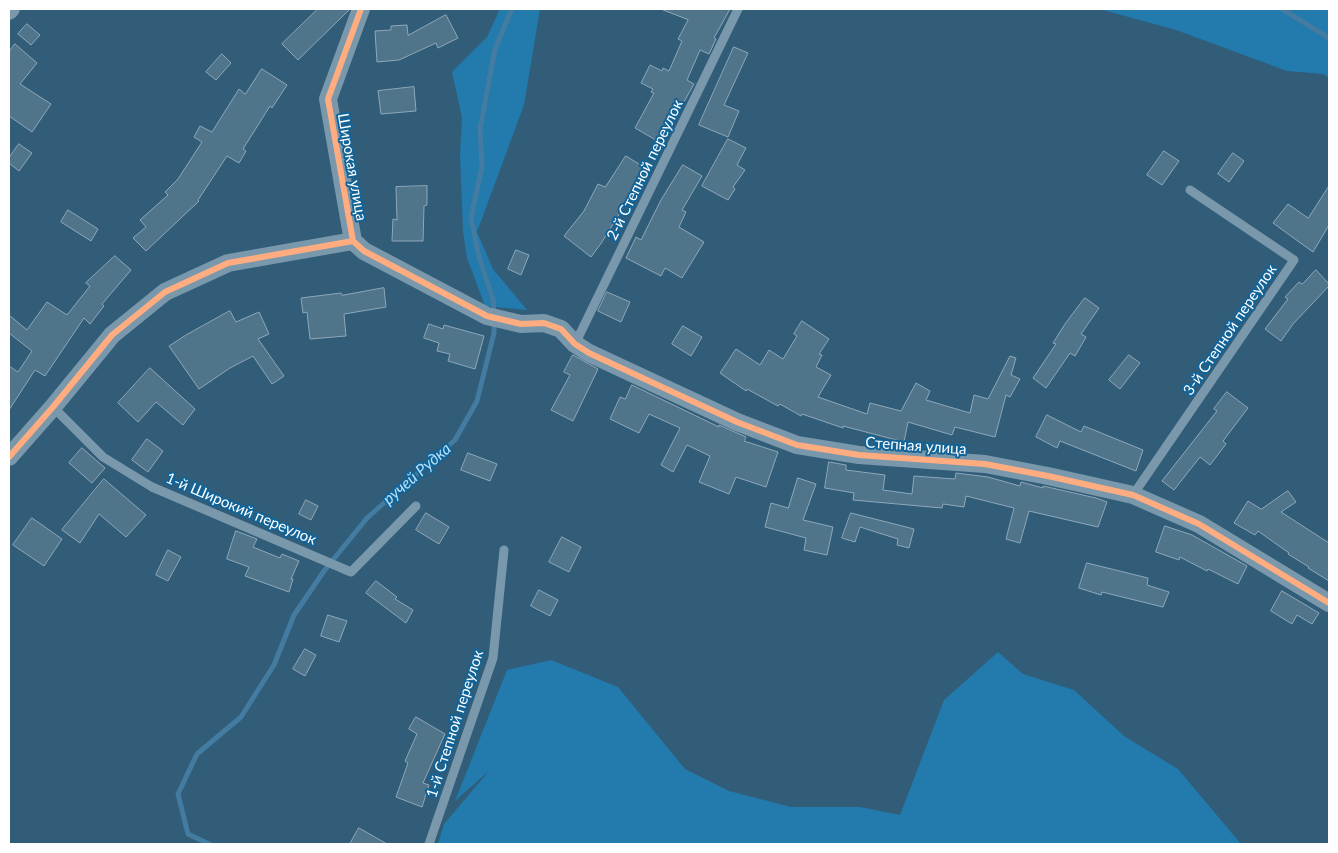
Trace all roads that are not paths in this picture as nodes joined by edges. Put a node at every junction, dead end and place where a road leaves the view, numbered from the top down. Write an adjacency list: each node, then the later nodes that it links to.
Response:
1 (361, 9): 4 (street, Широкая улица)
2 (738, 9): 5 (lane, 2-й Степной переулок)
3 (1190, 190): 8 (lane, 3-й Степной переулок)
4 (353, 241): 5 (street, Степная улица); 6 (street, Широкая улица)
5 (575, 344): 8 (street, Степная улица)
6 (53, 407): 7 (street, Широкая улица); 9 (lane, 1-й Широкий переулок)
7 (9, 457)
8 (1133, 495): 11 (street, Степная улица)
9 (416, 506)
10 (504, 550): 12 (lane, 1-й Степной переулок)
11 (1329, 603)
12 (428, 844)

